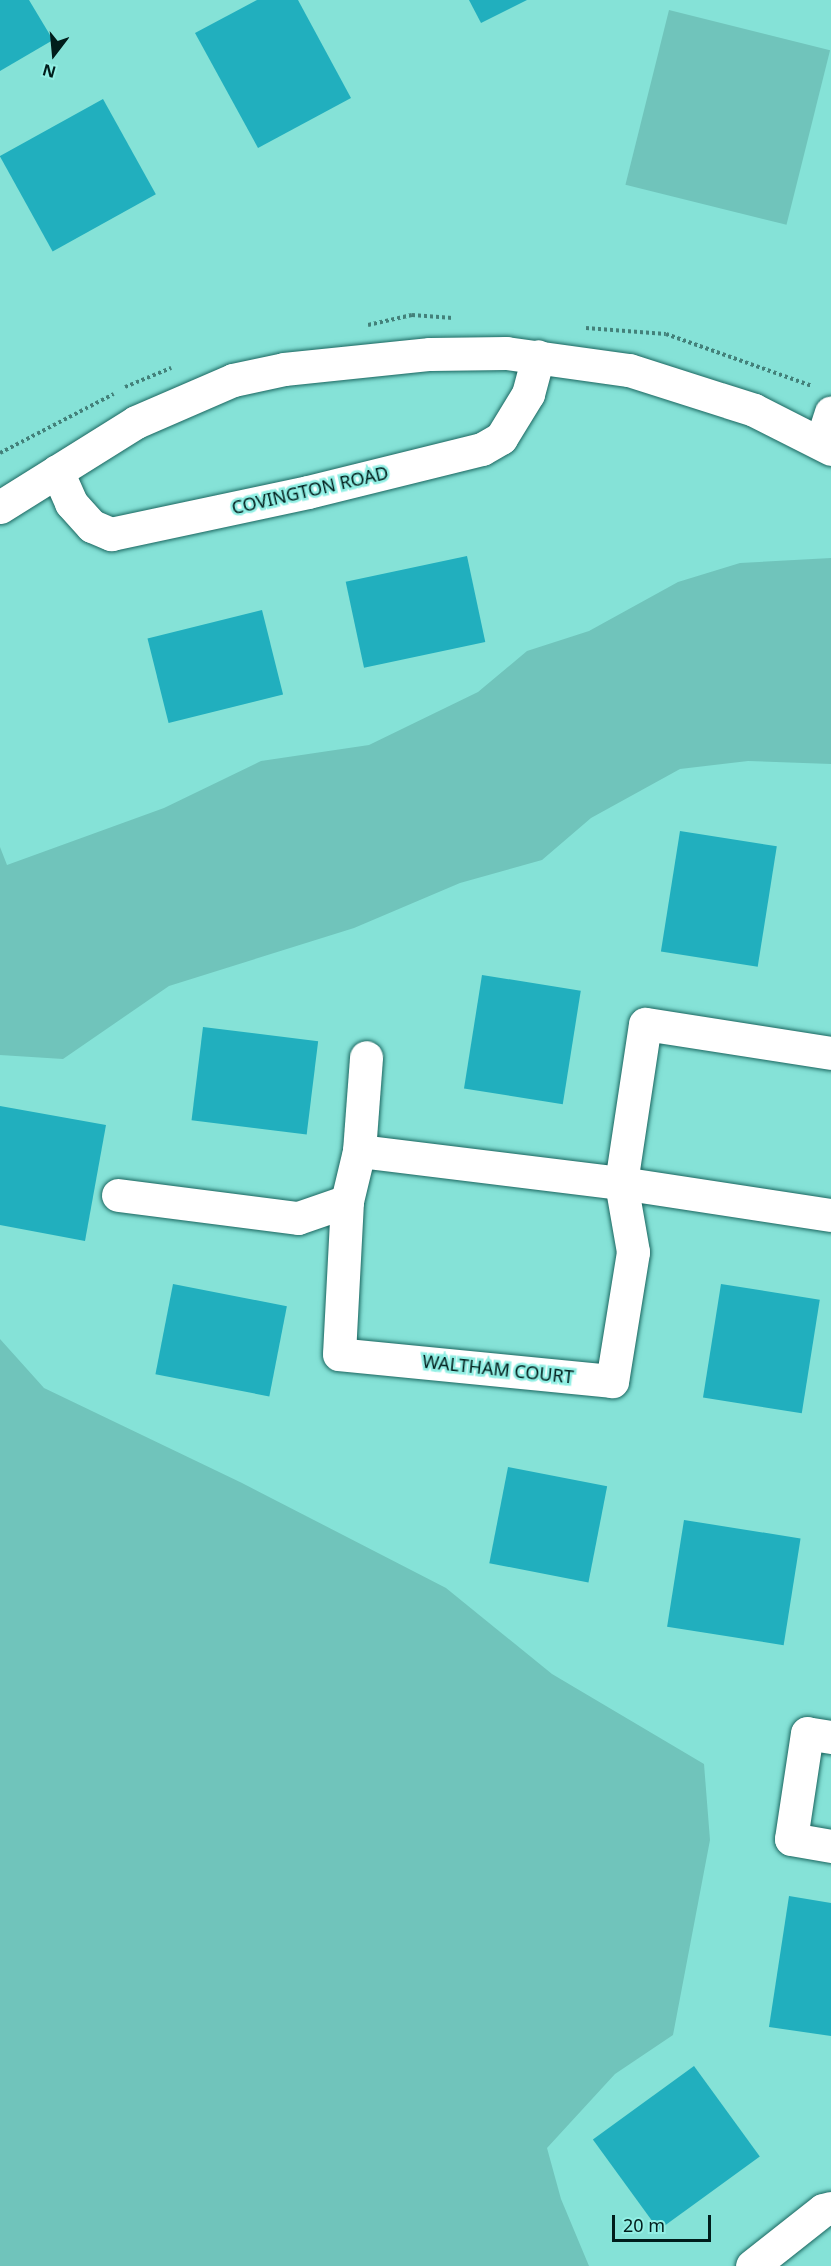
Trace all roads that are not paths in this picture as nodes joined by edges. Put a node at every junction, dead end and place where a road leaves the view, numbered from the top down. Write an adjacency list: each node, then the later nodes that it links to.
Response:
1 (538, 356): 2 (street); 3 (street); 3 (street, COVINGTON ROAD)
2 (828, 435)
3 (57, 471): 4 (street)
4 (0, 507)
5 (831, 1053): 8 (street, WALTHAM COURT)
6 (366, 1057): 7 (street, WALTHAM COURT)
7 (359, 1151): 8 (street); 10 (street, WALTHAM COURT)
8 (621, 1183): 10 (street, WALTHAM COURT); 11 (street)
9 (118, 1195): 10 (street)
10 (347, 1201)
11 (831, 1215)
12 (831, 1737): 13 (street)
13 (831, 1846)
14 (831, 2208): 15 (street)
15 (752, 2266)

